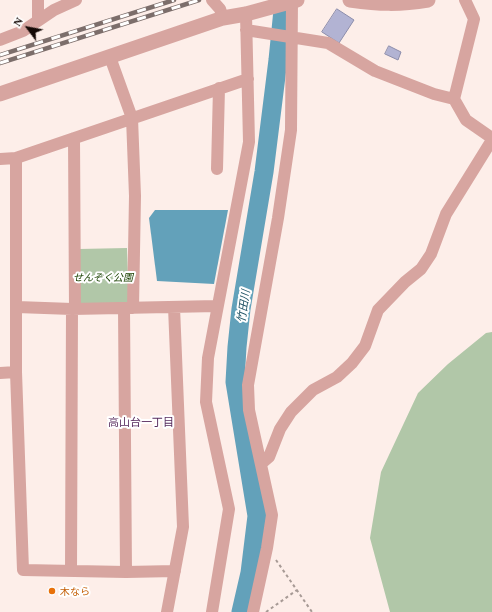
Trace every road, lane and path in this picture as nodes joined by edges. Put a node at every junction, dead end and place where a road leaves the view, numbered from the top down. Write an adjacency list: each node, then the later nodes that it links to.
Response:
1 (38, 0): 11 (street)
2 (76, 0): 11 (street)
3 (212, 0): 10 (street)
4 (292, 0): 5 (street); 9 (street); 13 (street)
5 (297, 0)
6 (350, 0): 7 (street)
7 (428, 0)
8 (465, 0): 19 (street)
9 (246, 14): 10 (street); 12 (street)
10 (223, 18): 15 (street)
11 (38, 21): 14 (street)
12 (246, 30): 13 (street); 16 (street)
13 (291, 37): 19 (street); 33 (street)
14 (0, 40)
15 (110, 57): 18 (street); 20 (street)
16 (248, 79): 17 (street); 26 (street)
17 (219, 88): 20 (street); 25 (street)
18 (0, 94)
19 (454, 99): 22 (street)
20 (132, 118): 21 (street); 28 (street)
21 (74, 138): 23 (street); 30 (street)
22 (492, 139): 33 (street)
23 (16, 158): 24 (street); 27 (street)
24 (0, 159)
25 (217, 169)
26 (217, 306): 29 (street); 40 (street)
27 (17, 307): 30 (street); 31 (street)
28 (129, 308): 29 (street); 30 (street); 37 (street)
29 (174, 308): 36 (street)
30 (73, 309): 35 (street)
31 (16, 372): 32 (street); 35 (street)
32 (0, 373)
33 (262, 463): 34 (street)
34 (267, 548): 38 (path); 41 (street)
35 (71, 571): 37 (street)
36 (175, 571): 37 (street); 39 (street)
37 (126, 572)
38 (296, 590): 42 (path); 43 (path)
39 (167, 612)
40 (212, 612)
41 (253, 612)
42 (266, 612)
43 (312, 612)

